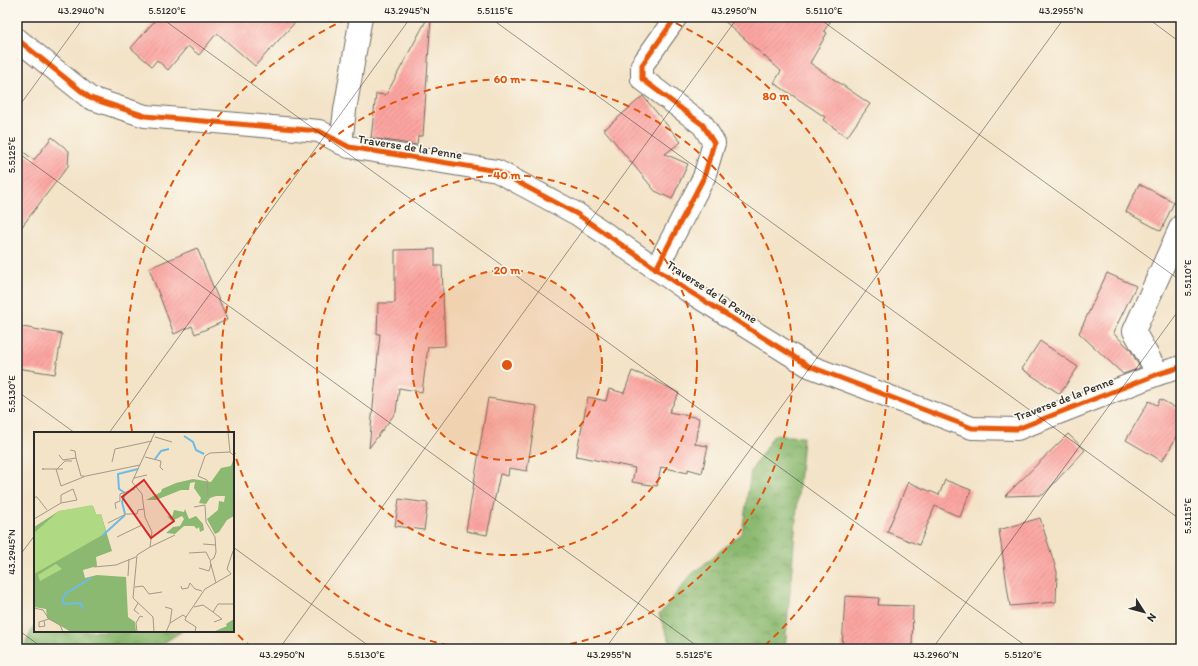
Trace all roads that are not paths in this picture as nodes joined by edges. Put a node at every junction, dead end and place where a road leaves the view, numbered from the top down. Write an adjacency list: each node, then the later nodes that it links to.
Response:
1 (361, 17): 4 (street)
2 (676, 17): 6 (street)
3 (17, 39): 4 (street, Traverse de la Penne)
4 (341, 143): 6 (street, Traverse de la Penne)
5 (1181, 226): 8 (street)
6 (656, 269): 8 (street, Traverse de la Penne)
7 (1181, 367): 8 (street, Traverse de la Penne)
8 (1158, 374)

